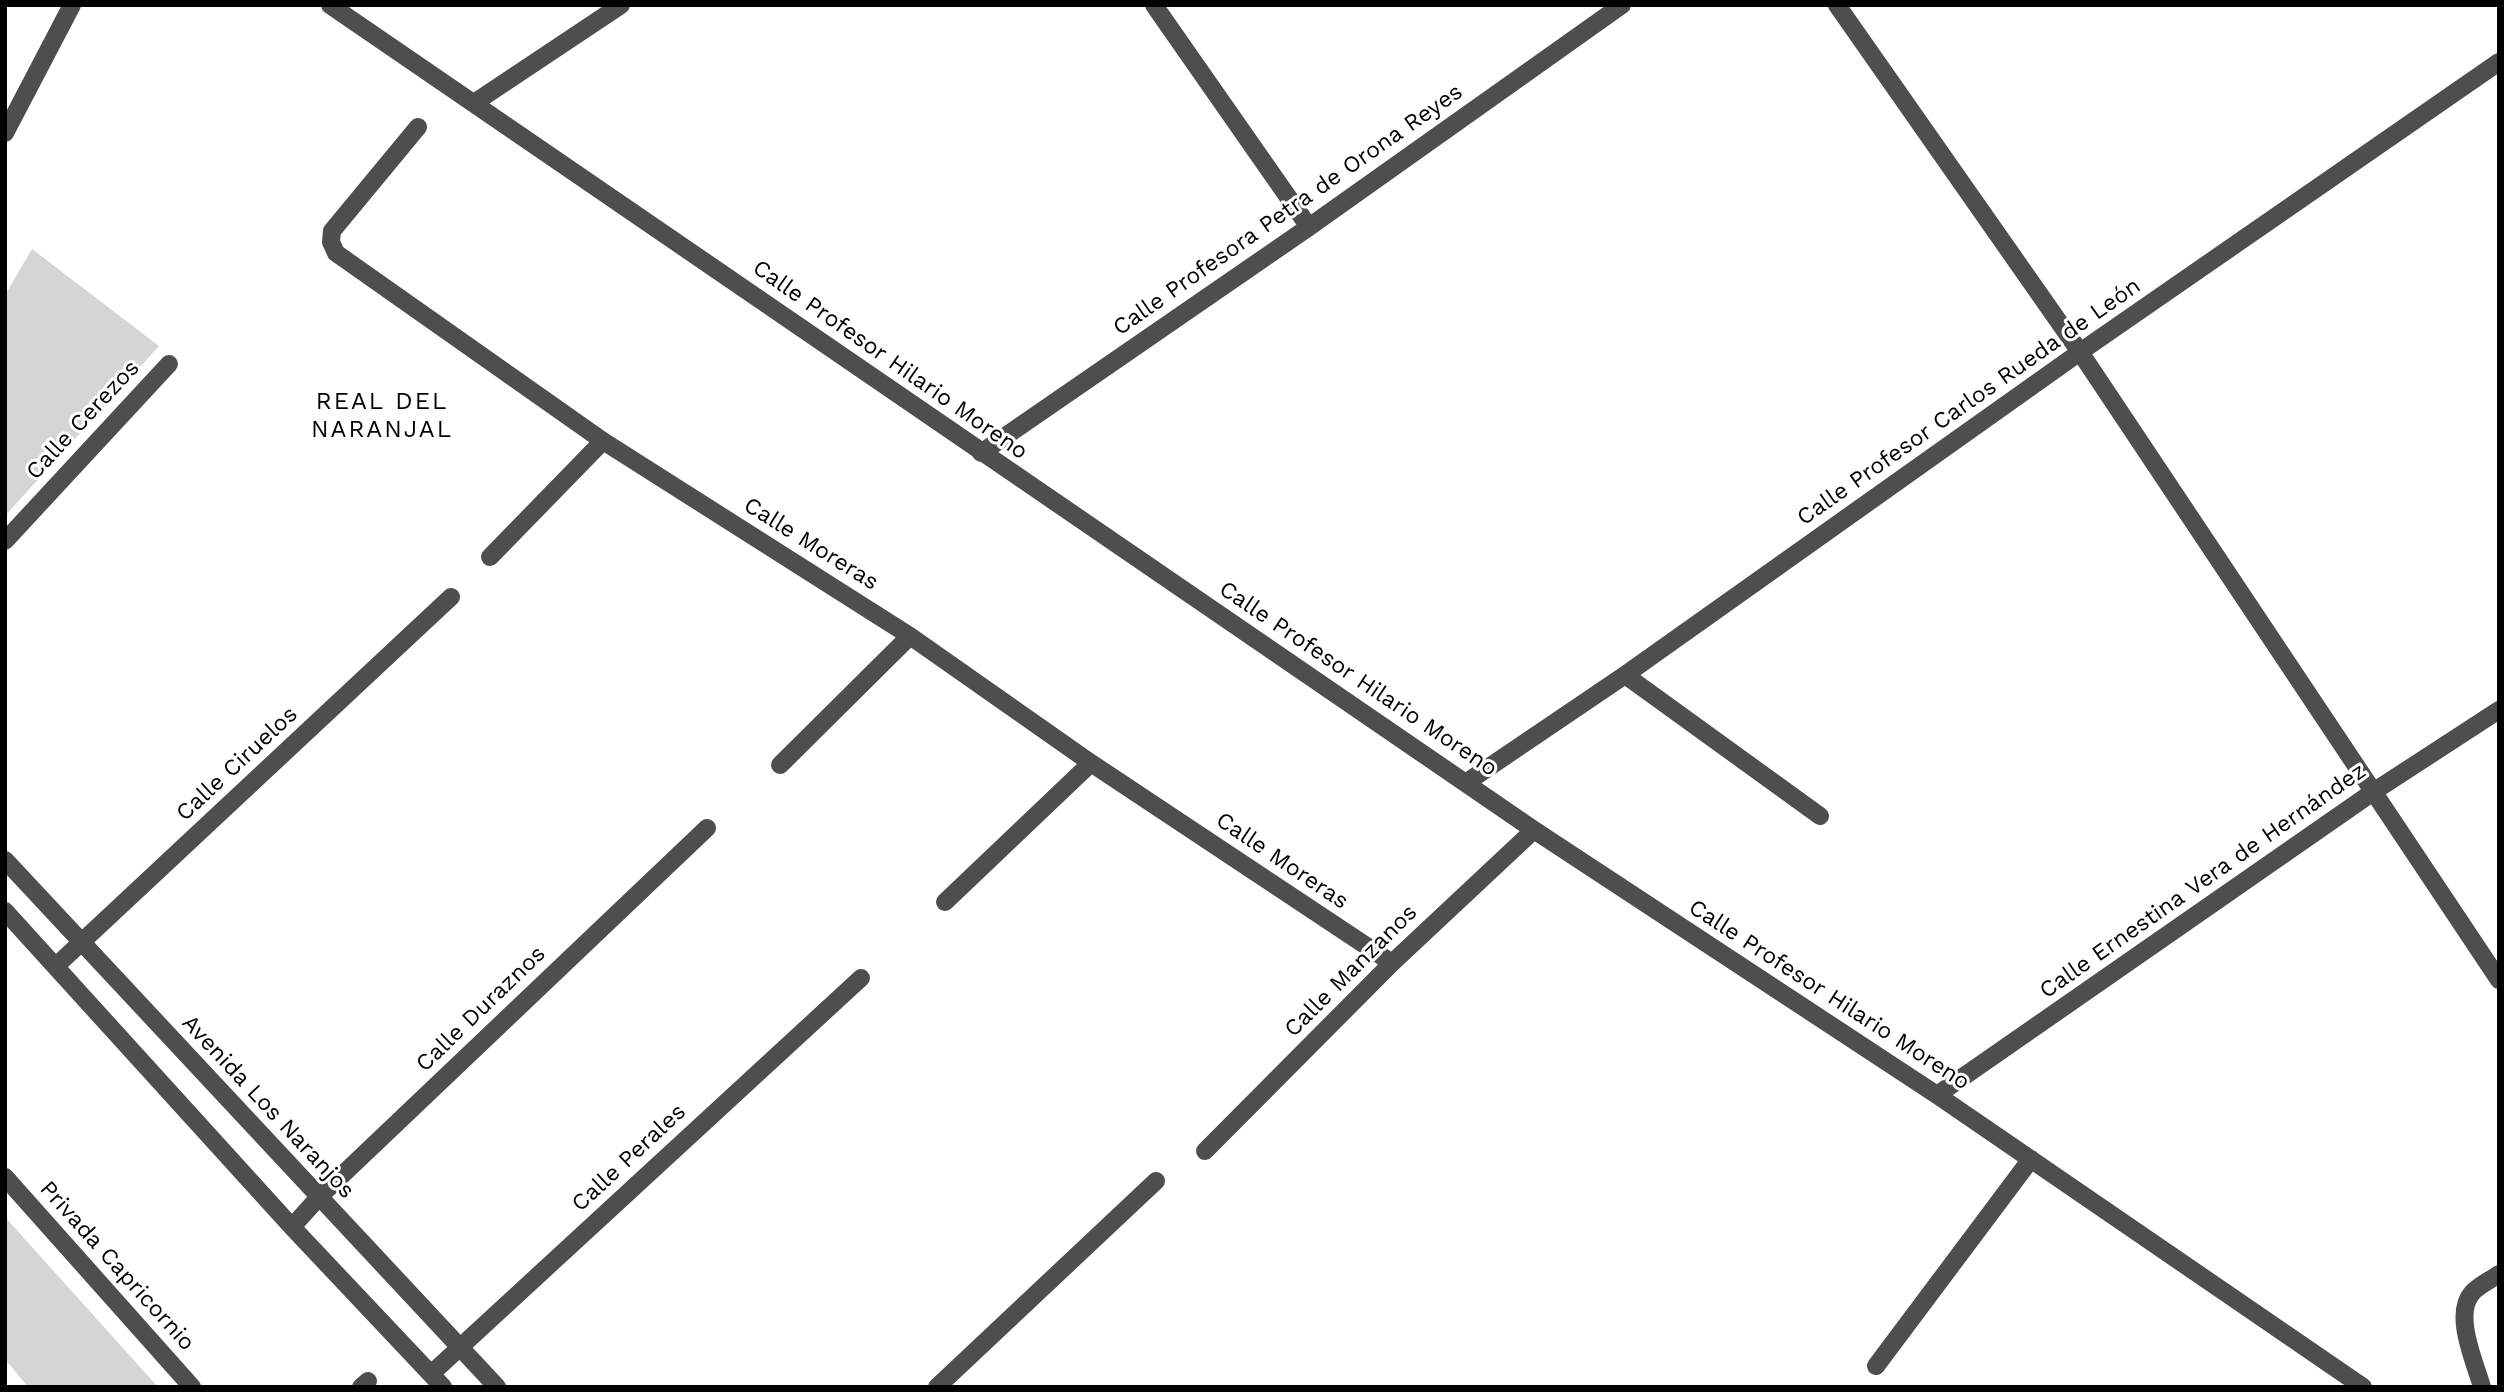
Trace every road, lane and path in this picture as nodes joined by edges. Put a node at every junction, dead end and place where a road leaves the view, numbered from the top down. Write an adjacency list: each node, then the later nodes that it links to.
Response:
1 (72, 5): 10 (street)
2 (330, 5): 8 (street, Calle Profesor Hilario Moreno)
3 (621, 5): 8 (street)
4 (1154, 5): 11 (street)
5 (1622, 5): 11 (street, Calle Profesora Petra de Orona Reyes)
6 (1837, 5): 12 (street)
7 (2499, 62): 12 (street, Calle Profesor Carlos Rueda de León)
8 (474, 103): 15 (street, Calle Profesor Hilario Moreno)
9 (418, 127): 14 (street, Calle Moreras)
10 (5, 133)
11 (1309, 227): 15 (street, Calle Profesora Petra de Orona Reyes)
12 (2080, 352): 20 (street, Calle Profesor Carlos Rueda de León); 25 (street)
13 (169, 363): 16 (street, Calle Cerezos)
14 (603, 441): 17 (street); 19 (street, Calle Moreras)
15 (981, 453): 24 (street, Calle Profesor Hilario Moreno)
16 (5, 541)
17 (489, 557)
18 (451, 597): 32 (street, Calle Ciruelos)
19 (910, 636): 22 (street, Calle Moreras); 23 (street)
20 (1626, 676): 24 (street, Calle Profesor Carlos Rueda de León); 26 (street)
21 (2499, 710): 25 (street, Calle Ernestina Vera de Hernández)
22 (1091, 763): 30 (street); 33 (street, Calle Moreras)
23 (780, 765)
24 (1467, 782): 28 (street, Calle Profesor Hilario Moreno)
25 (2373, 792): 36 (street); 37 (street, Calle Ernestina Vera de Hernández)
26 (1820, 816)
27 (706, 828): 42 (street, Calle Duraznos)
28 (1534, 830): 33 (street, Calle Manzanos); 37 (street, Calle Profesor Hilario Moreno)
29 (5, 860): 32 (street, Avenida Los Naranjos)
30 (944, 902)
31 (5, 911): 34 (street)
32 (81, 943): 34 (street, Calle Ciruelos); 42 (street, Avenida Los Naranjos)
33 (1392, 963): 38 (street, Calle Manzanos)
34 (56, 966): 43 (street)
35 (861, 978): 45 (street, Calle Perales)
36 (2499, 980)
37 (1937, 1095): 39 (street, Calle Profesor Hilario Moreno)
38 (1205, 1151)
39 (2031, 1160): 46 (street); 51 (street, Calle Profesor Hilario Moreno)
40 (5, 1177): 48 (street, Privada Capricornio)
41 (1156, 1181): 50 (street)
42 (318, 1197): 43 (street, Calle Duraznos); 45 (street, Avenida Los Naranjos)
43 (292, 1227): 47 (street)
44 (2499, 1274): 52 (street)
45 (461, 1347): 47 (street, Calle Perales); 49 (street, Avenida Los Naranjos)
46 (1876, 1366)
47 (437, 1380)
48 (192, 1387)
49 (497, 1387)
50 (937, 1387)
51 (2363, 1387)
52 (2483, 1387)

